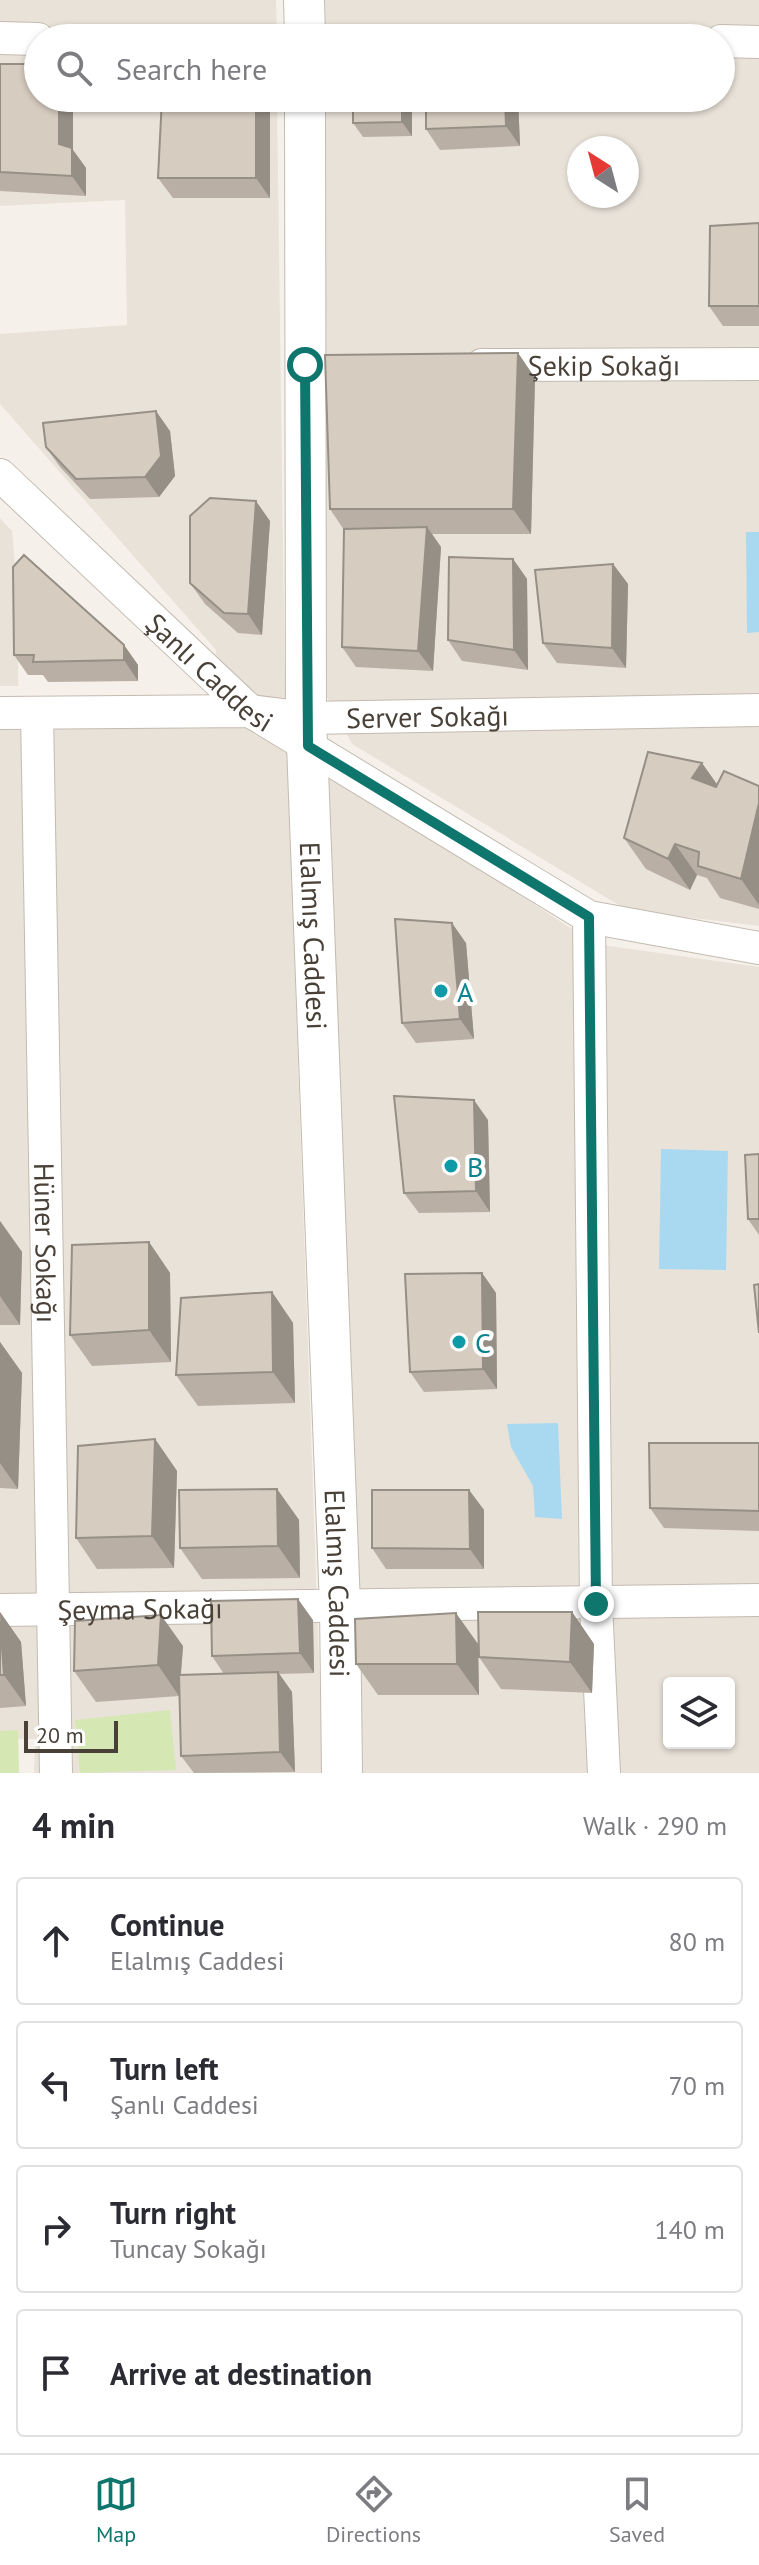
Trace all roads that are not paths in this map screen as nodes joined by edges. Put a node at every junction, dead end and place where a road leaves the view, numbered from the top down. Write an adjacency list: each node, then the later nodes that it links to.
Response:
1 (304, 0): 2 (street)
2 (305, 24)
3 (0, 38): 4 (street)
4 (24, 39)
5 (735, 41): 6 (street)
6 (759, 42)
7 (306, 112): 15 (street, Elalmış Caddesi)
8 (759, 364): 9 (street, Şekip Sokağı)
9 (446, 365)
10 (0, 475): 12 (street, Şanlı Caddesi)
11 (759, 710): 15 (street, Server Sokağı)
12 (250, 711): 14 (street); 15 (street, Şanlı Caddesi)
13 (0, 713): 14 (street)
14 (37, 713): 22 (street, Hüner Sokağı)
15 (307, 732): 16 (street, Şanlı Caddesi); 20 (street, Elalmış Caddesi)
16 (589, 917): 17 (street, Şanlı Caddesi); 19 (street)
17 (759, 948)
18 (759, 1600): 19 (street, Şeyma Sokağı)
19 (596, 1604): 20 (street, Şeyma Sokağı); 25 (street)
20 (340, 1606): 22 (street, Şeyma Sokağı); 24 (street, Elalmış Caddesi)
21 (0, 1610): 22 (street, Şeyma Sokağı)
22 (52, 1611): 23 (street, Hüner Sokağı)
23 (56, 1773)
24 (342, 1773)
25 (604, 1773)

